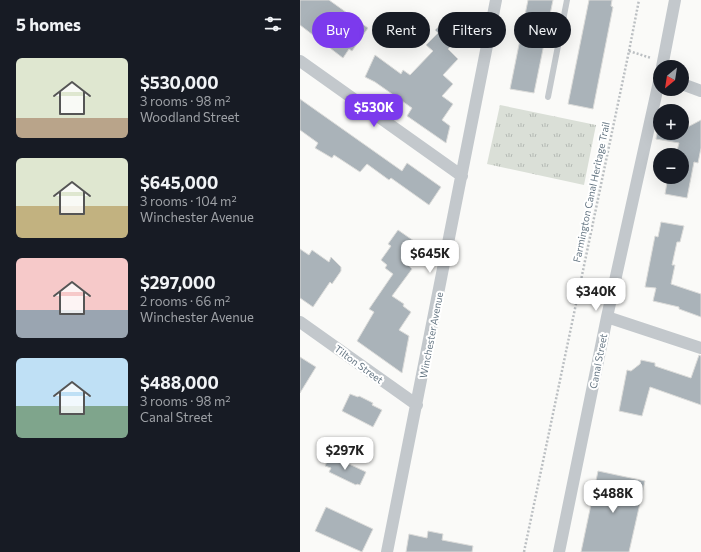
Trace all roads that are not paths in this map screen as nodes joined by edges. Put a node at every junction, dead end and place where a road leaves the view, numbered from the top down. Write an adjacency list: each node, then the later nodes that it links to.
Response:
1 (496, 0): 10 (street, Winchester Avenue)
2 (567, 0): 9 (lane)
3 (676, 0): 4 (street)
4 (664, 60)
5 (300, 61): 10 (street)
6 (689, 87): 7 (street)
7 (701, 91)
8 (656, 96): 11 (street, Canal Street)
9 (548, 97)
10 (462, 176): 14 (street, Winchester Avenue)
11 (607, 317): 13 (street); 16 (street, Canal Street)
12 (300, 322): 14 (street, Tilton Street)
13 (701, 348)
14 (417, 405): 15 (street, Winchester Avenue)
15 (387, 552)
16 (559, 552)

